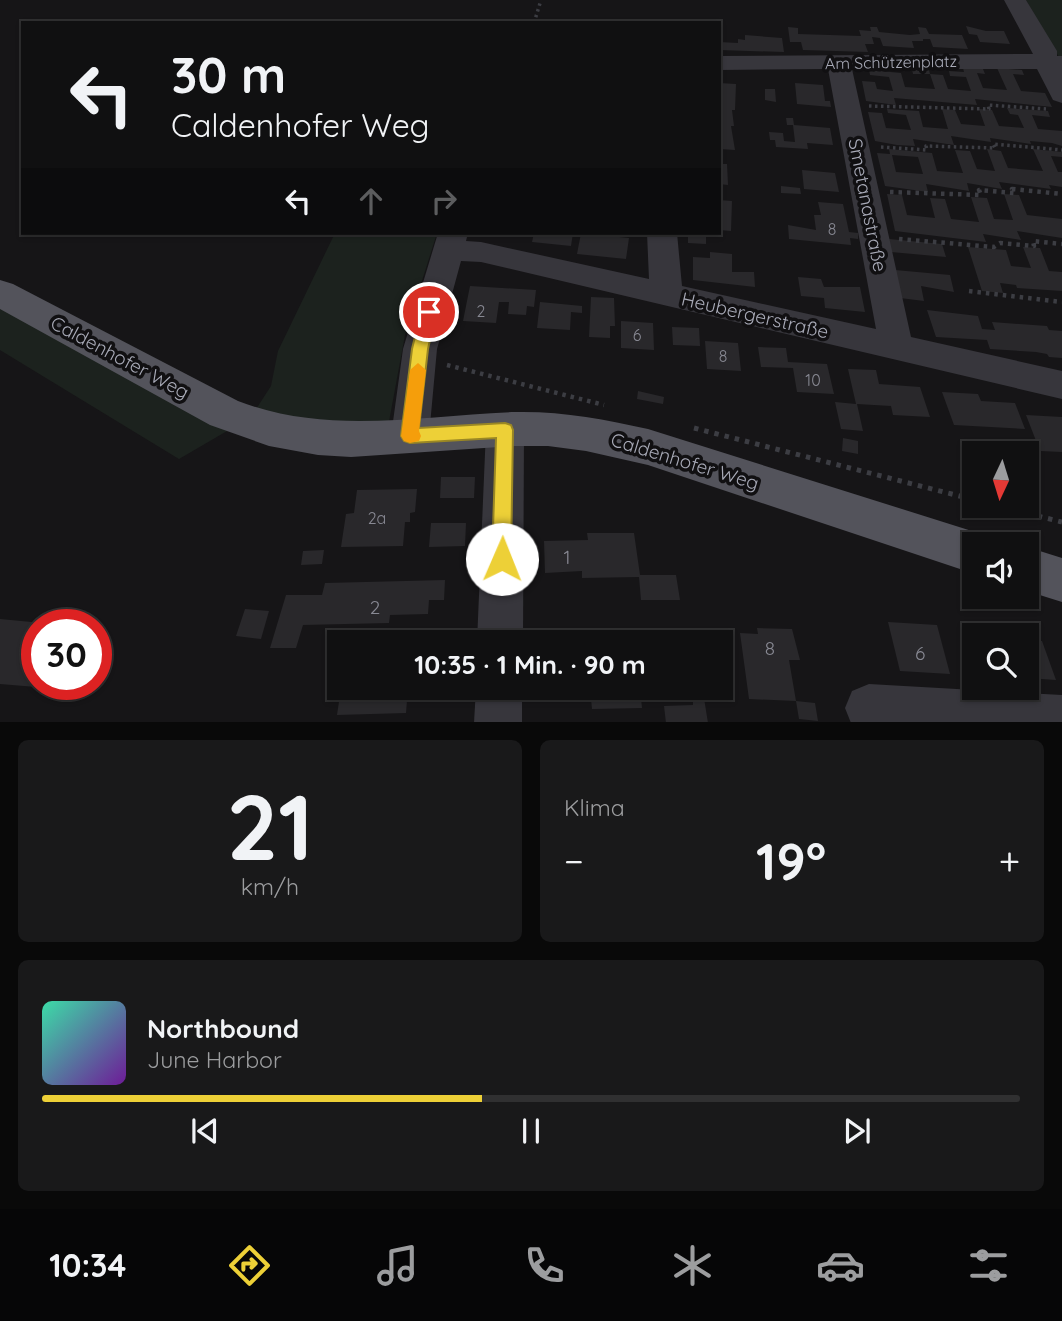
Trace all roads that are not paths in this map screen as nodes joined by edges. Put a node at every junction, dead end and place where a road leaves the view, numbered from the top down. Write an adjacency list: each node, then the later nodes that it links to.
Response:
1 (1015, 0): 2 (street)
2 (1053, 62): 4 (street, Am Schützenplatz); 5 (street)
3 (721, 63): 4 (street, Am Schützenplatz)
4 (839, 64): 10 (street, Smetanastraße)
5 (1056, 102)
6 (663, 235): 9 (street)
7 (450, 242): 9 (street, Heubergerstraße); 13 (street)
8 (0, 293): 13 (main road, Caldenhofer Weg)
9 (666, 294): 10 (street, Heubergerstraße)
10 (896, 347): 11 (street, Heubergerstraße)
11 (1062, 385)
12 (505, 430): 13 (main road, Caldenhofer Weg); 14 (main road, Caldenhofer Weg); 17 (street)
13 (410, 436)
14 (962, 549)
15 (1039, 573): 16 (main road)
16 (1062, 580)
17 (500, 630)
18 (499, 700): 21 (street)
19 (869, 708): 20 (street)
20 (1062, 719)
21 (498, 722)

